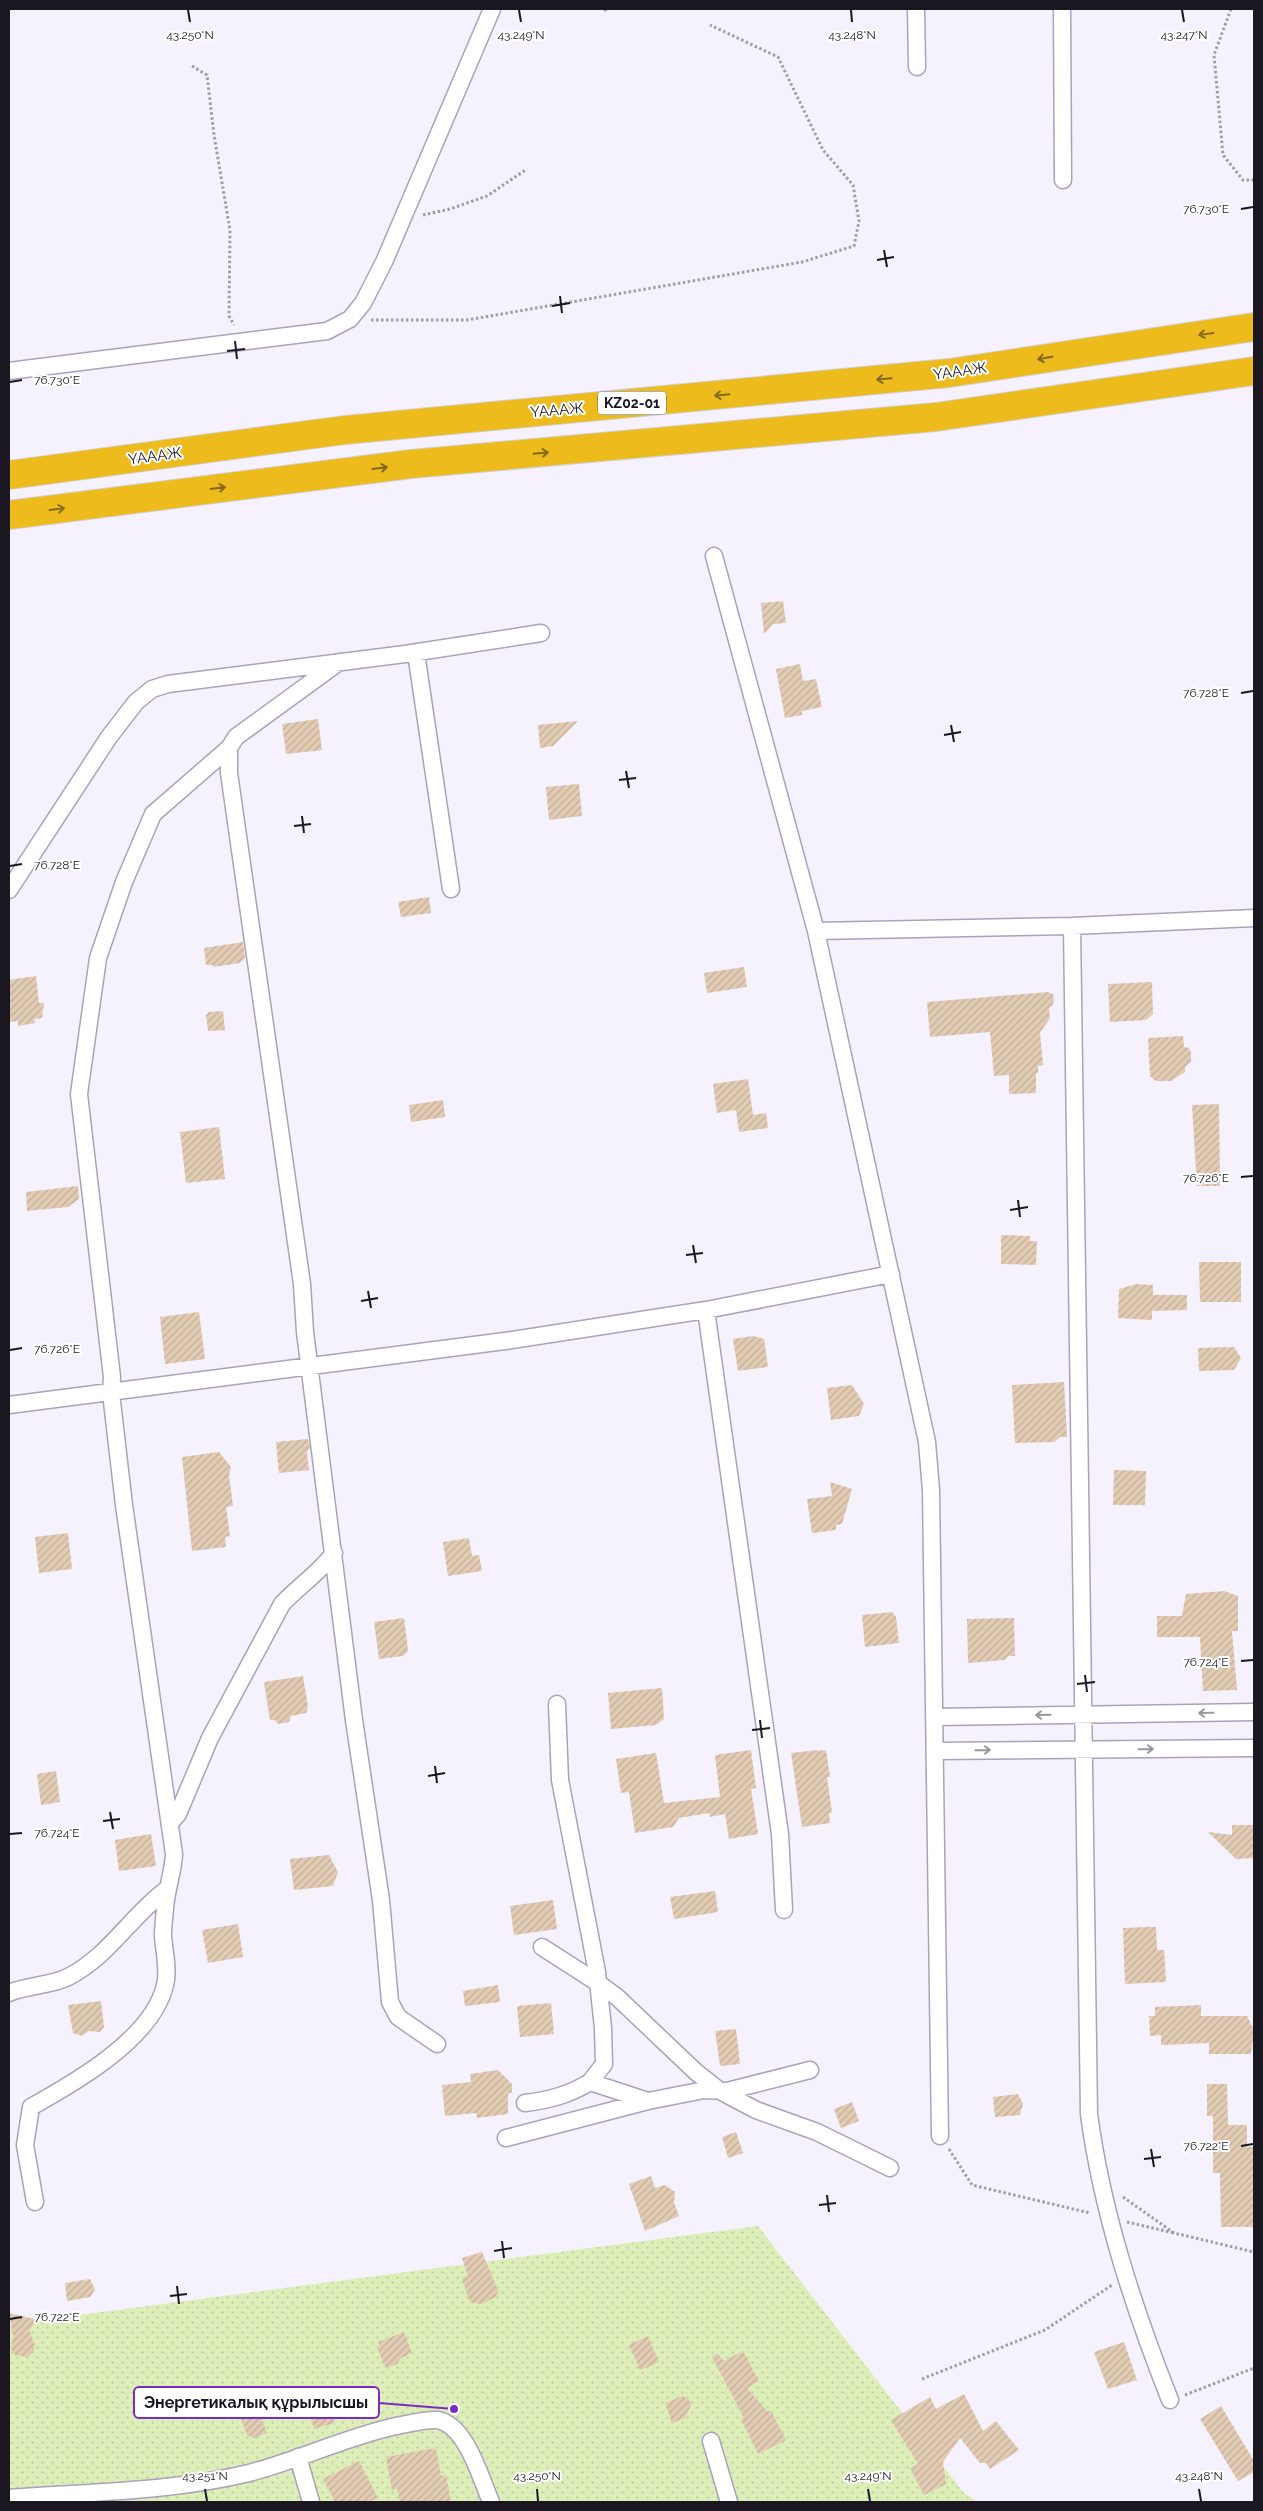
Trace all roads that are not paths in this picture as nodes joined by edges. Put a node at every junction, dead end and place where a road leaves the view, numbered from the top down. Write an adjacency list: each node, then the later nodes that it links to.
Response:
1 (492, 9): 7 (street)
2 (916, 9): 4 (street)
3 (1062, 9): 5 (street)
4 (917, 67)
5 (1063, 180)
6 (1254, 327): 9 (highway, ҮАААЖ / KZ02-01, one-way to 9)
7 (9, 371)
8 (1254, 371): 10 (highway, one-way to 8)
9 (9, 475)
10 (9, 515)
11 (714, 556): 20 (street)
12 (541, 633): 13 (street)
13 (416, 652): 14 (street); 16 (street)
14 (338, 662): 15 (street); 17 (street)
15 (229, 748): 23 (street); 24 (street)
16 (450, 889)
17 (9, 890)
18 (1254, 918): 19 (street)
19 (1072, 926): 20 (street); 29 (street)
20 (816, 931): 21 (street)
21 (891, 1274): 22 (street); 30 (street)
22 (706, 1310): 23 (street); 36 (street)
23 (310, 1366): 24 (street); 26 (street)
24 (111, 1393): 25 (street); 34 (street)
25 (9, 1405)
26 (334, 1553): 34 (street); 40 (street)
27 (557, 1704): 38 (street)
28 (1254, 1712): 29 (street, one-way to 29)
29 (1084, 1714): 30 (street, one-way to 30); 32 (street)
30 (934, 1717): 33 (street)
31 (1254, 1748): 32 (street, one-way to 31)
32 (1084, 1749): 33 (street, one-way to 32); 50 (street)
33 (935, 1751): 46 (street)
34 (171, 1822): 35 (street)
35 (166, 1890): 39 (street); 49 (street)
36 (784, 1910)
37 (542, 1947): 38 (street)
38 (598, 1982): 42 (street); 43 (street)
39 (9, 1993)
40 (437, 2044)
41 (810, 2070): 43 (street)
42 (590, 2082): 44 (street); 45 (street)
43 (720, 2091): 44 (street); 48 (street)
44 (648, 2101): 47 (street)
45 (525, 2103)
46 (940, 2136)
47 (506, 2138)
48 (890, 2168)
49 (35, 2202)
50 (1170, 2400)
51 (711, 2441): 56 (street)
52 (298, 2457): 53 (street); 54 (street); 55 (street)
53 (9, 2498)
54 (311, 2502)
55 (492, 2502)
56 (729, 2502)

